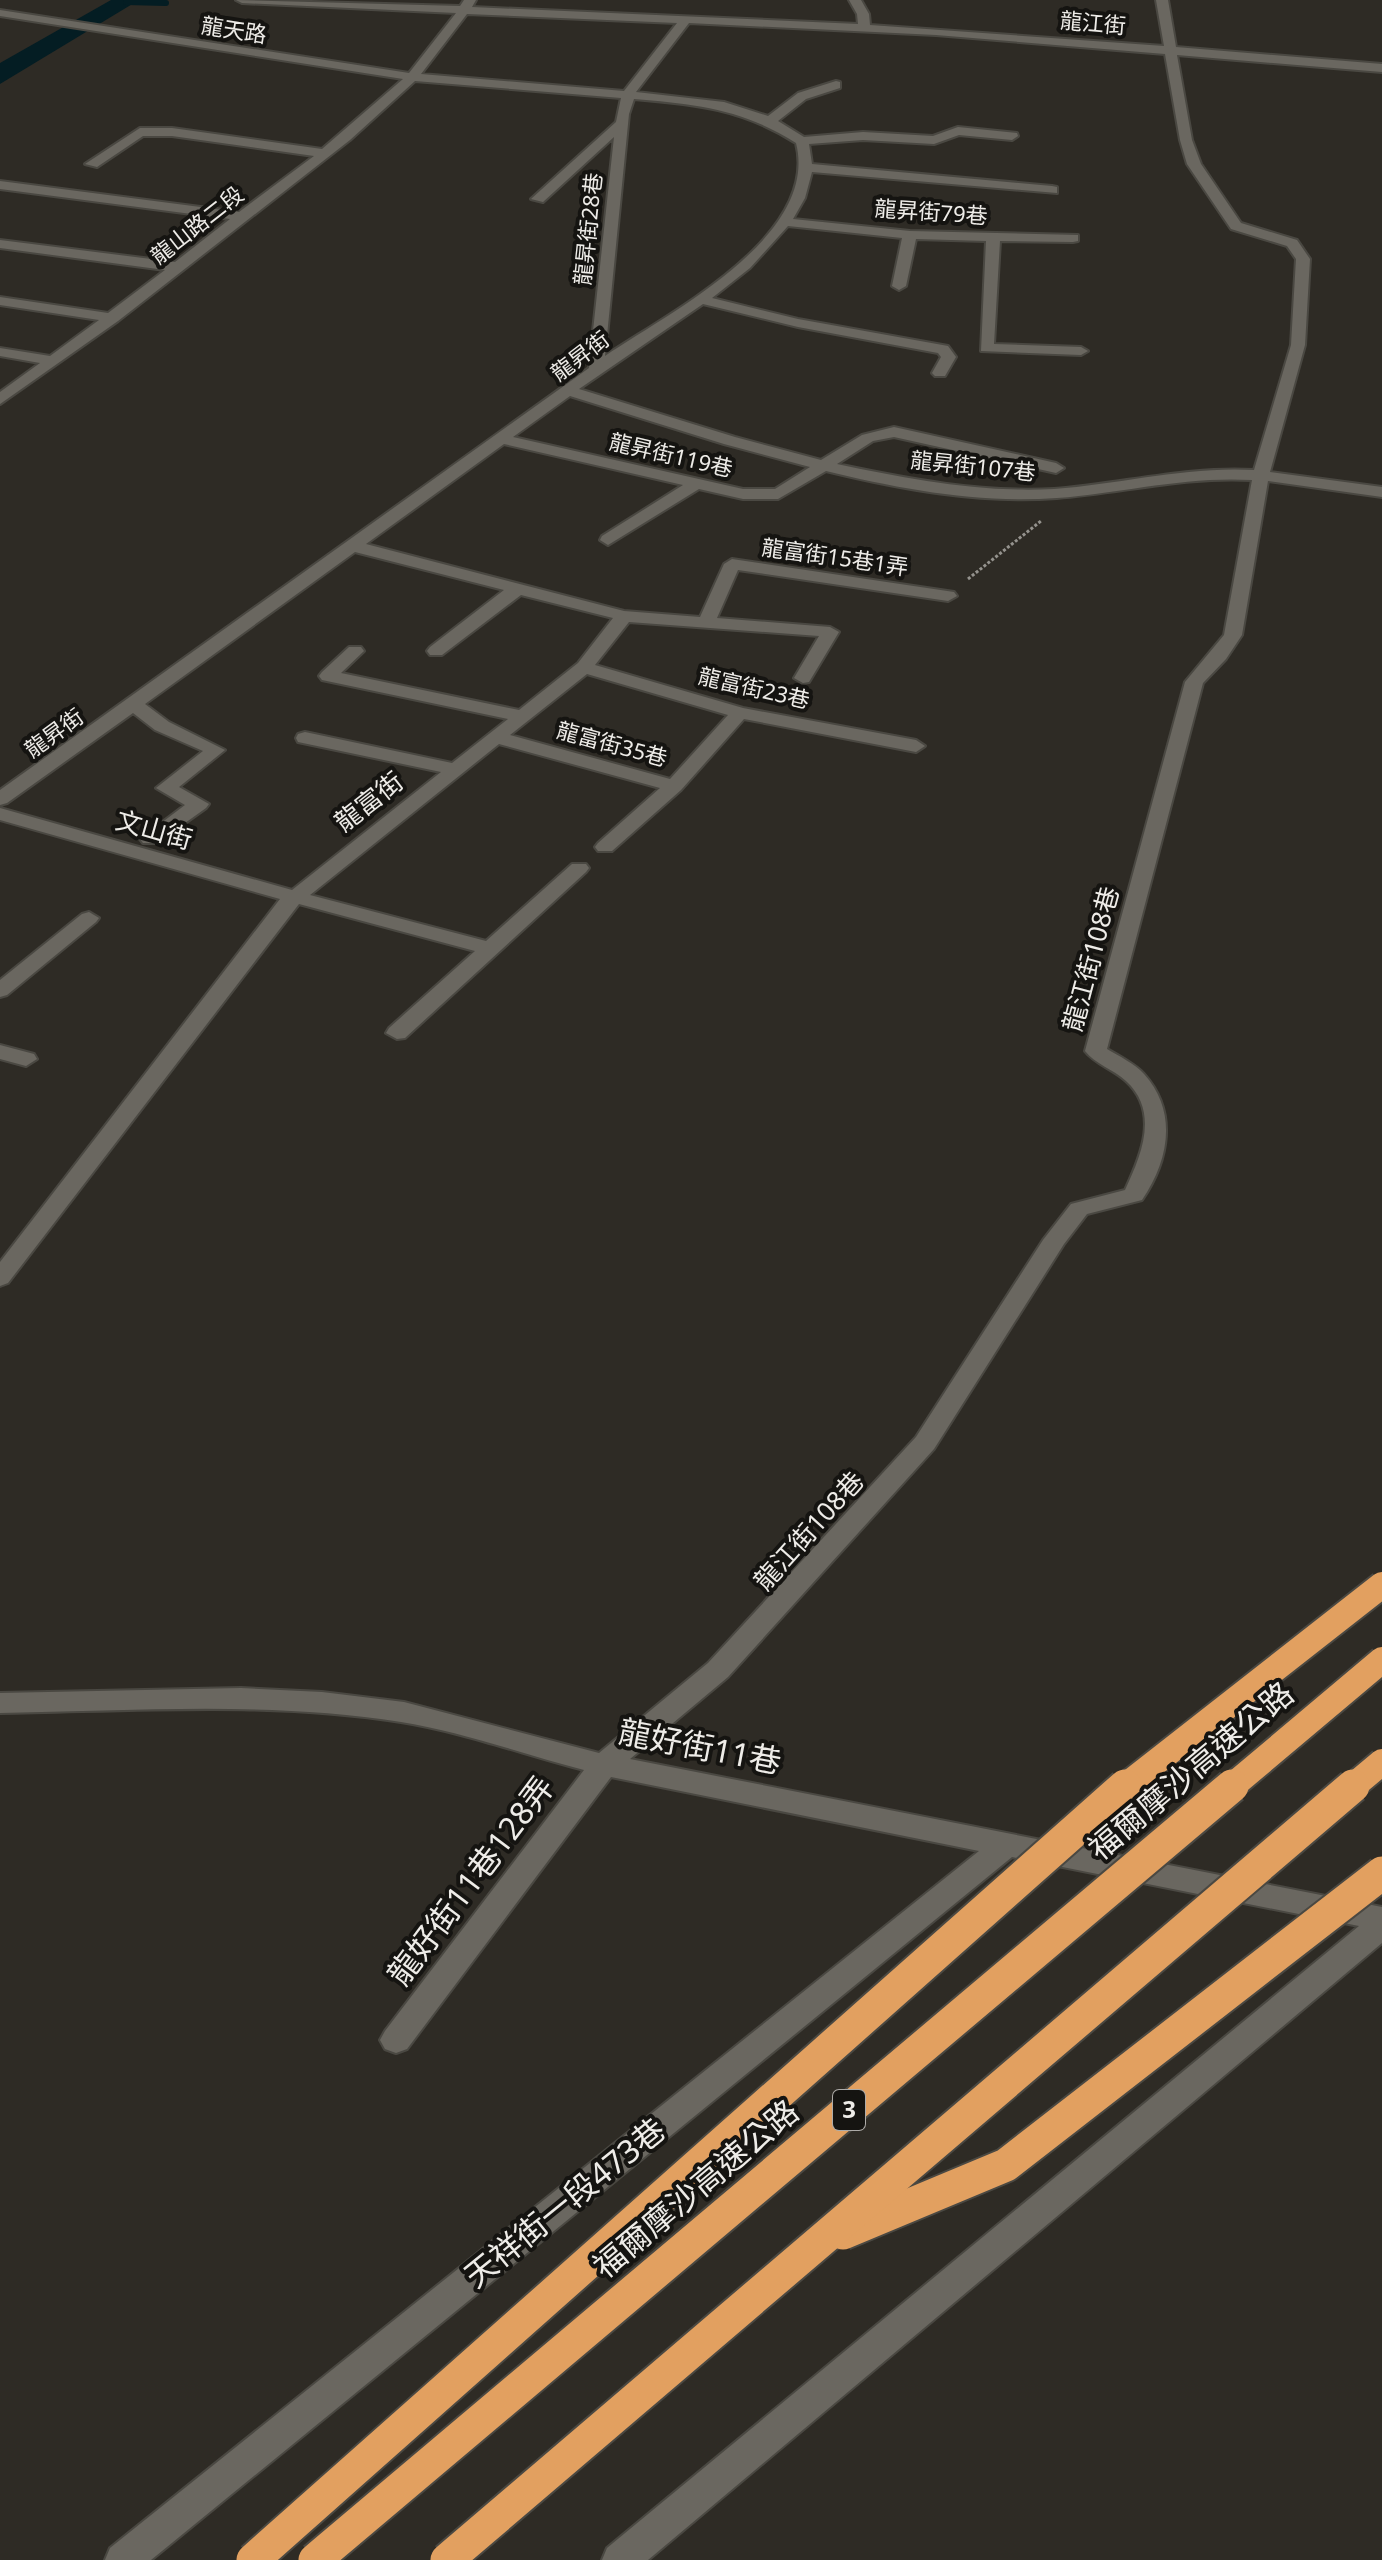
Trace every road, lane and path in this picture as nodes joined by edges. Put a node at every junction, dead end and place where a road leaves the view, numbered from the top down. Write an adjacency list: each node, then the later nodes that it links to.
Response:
1 (242, 0): 6 (street, 龍江街)
2 (491, 0): 6 (street)
3 (605, 0): 8 (street)
4 (855, 0): 10 (street)
5 (1162, 0): 11 (street, 龍江街108巷)
6 (468, 4): 8 (street, 龍江街); 13 (street, 龍山路二段)
7 (0, 13): 13 (street, 龍天路)
8 (588, 17): 9 (street, 龍江街)
9 (685, 21): 10 (street, 龍江街); 15 (street)
10 (864, 27): 11 (street, 龍江街)
11 (1172, 50): 12 (street, 龍江街); 47 (street, 龍江街108巷)
12 (1382, 68)
13 (414, 77): 15 (street); 20 (street, 龍山路二段)
14 (836, 85): 16 (street)
15 (629, 93): 16 (street); 17 (street, 龍昇街28巷)
16 (770, 121): 19 (street)
17 (622, 123): 25 (street); 40 (street, 龍昇街28巷)
18 (1012, 136): 19 (street)
19 (802, 141): 22 (street)
20 (323, 153): 21 (street); 26 (street, 龍山路二段)
21 (92, 164)
22 (808, 168): 24 (street); 27 (street, 龍昇街)
23 (0, 185): 26 (street)
24 (1052, 190)
25 (538, 199)
26 (243, 217): 32 (street, 龍山路二段)
27 (786, 222): 28 (street, 龍昇街79巷); 34 (street, 龍昇街)
28 (910, 235): 30 (street, 龍昇街79巷); 33 (street)
29 (1073, 238): 30 (street, 龍昇街79巷)
30 (993, 239): 37 (street)
31 (0, 244): 32 (street)
32 (178, 267): 36 (street, 龍山路二段)
33 (899, 286)
34 (699, 299): 40 (street, 龍昇街); 41 (street)
35 (0, 301): 36 (street)
36 (113, 318): 39 (street, 龍山路二段)
37 (1081, 351)
38 (0, 352): 39 (street)
39 (54, 361): 43 (street, 龍山路二段)
40 (596, 370): 42 (street, 龍昇街)
41 (940, 373)
42 (571, 391): 44 (street, 龍昇街); 45 (street, 龍昇街107巷)
43 (0, 399)
44 (502, 439): 48 (street, 龍昇街119巷); 52 (street, 龍昇街)
45 (823, 465): 46 (street, 龍昇街119巷); 48 (street, 龍昇街119巷); 50 (street, 龍昇街107巷)
46 (1056, 468)
47 (1260, 478): 49 (street, 龍昇街107巷); 50 (street, 龍昇街107巷); 87 (street, 龍江街108巷)
48 (697, 483): 51 (street)
49 (1382, 492)
50 (1046, 495): 53 (path)
51 (608, 540)
52 (352, 546): 54 (street); 62 (street, 龍昇街)
53 (964, 582)
54 (517, 589): 56 (street); 59 (street)
55 (948, 596): 57 (street, 龍富街15巷1弄)
56 (624, 616): 57 (street); 60 (street, 龍富街)
57 (706, 622): 61 (street)
58 (355, 651): 64 (street)
59 (436, 651)
60 (584, 667): 63 (street, 龍富街23巷); 64 (street, 龍富街)
61 (803, 678)
62 (133, 704): 70 (street, 龍昇街); 72 (street)
63 (740, 713): 67 (street, 龍富街23巷); 69 (street)
64 (522, 716): 65 (street, 龍富街)
65 (495, 737): 68 (street, 龍富街); 69 (street, 龍富街35巷)
66 (305, 738): 68 (street)
67 (916, 746)
68 (455, 769): 75 (street, 龍富街)
69 (674, 786): 73 (street, 龍富街35巷)
70 (0, 799)
71 (0, 814): 75 (street, 文山街)
72 (150, 839)
73 (605, 847)
74 (579, 868): 77 (street)
75 (294, 897): 77 (street, 文山街); 82 (street, 龍富街)
76 (89, 918): 78 (street)
77 (492, 949): 79 (street)
78 (0, 991)
79 (397, 1033)
80 (0, 1052): 81 (street)
81 (26, 1059)
82 (0, 1278)
83 (1382, 1585): 95 (highway, bridge)
84 (1382, 1660): 96 (highway, 福爾摩沙高速公路 / 3, bridge)
85 (0, 1703): 87 (street, 龍好街11巷)
86 (1382, 1762): 93 (highway, bridge)
87 (604, 1765): 88 (street, 龍好街11巷); 92 (street, 龍好街11巷128弄)
88 (1007, 1845): 90 (street, 龍好街11巷); 94 (street, 天祥街一段473巷)
89 (1382, 1873): 93 (highway, bridge)
90 (1382, 1919)
91 (1382, 1925): 98 (street)
92 (396, 2040)
93 (826, 2240): 97 (highway, bridge)
94 (123, 2560)
95 (253, 2560)
96 (315, 2560)
97 (447, 2560)
98 (620, 2560)

